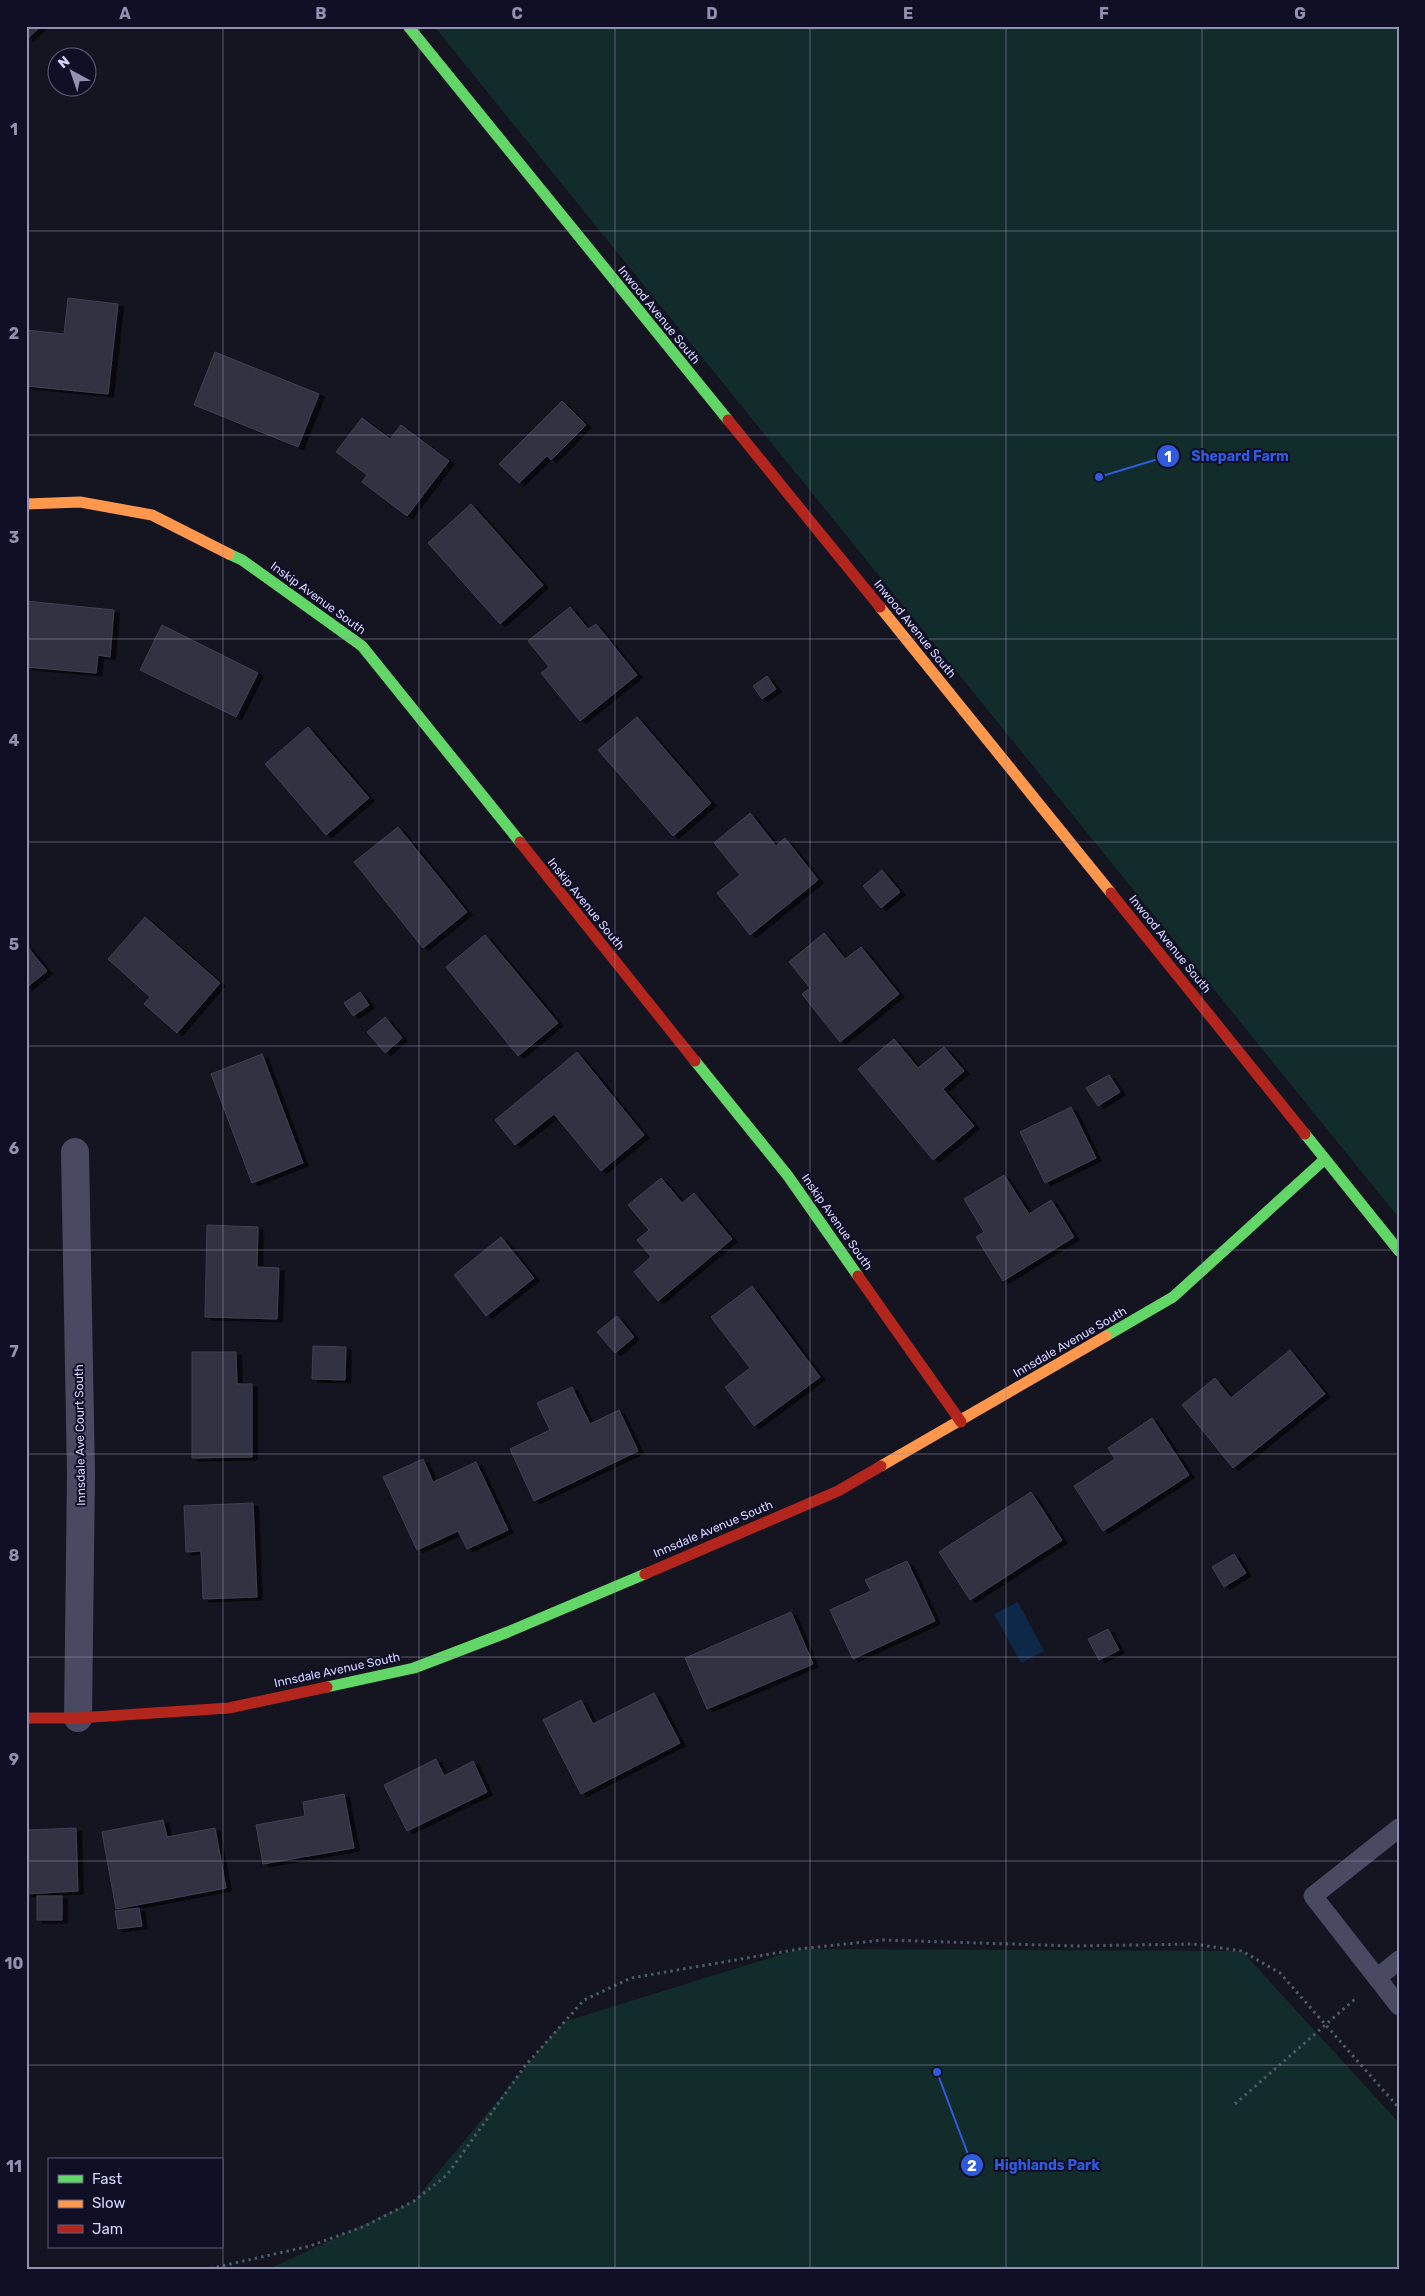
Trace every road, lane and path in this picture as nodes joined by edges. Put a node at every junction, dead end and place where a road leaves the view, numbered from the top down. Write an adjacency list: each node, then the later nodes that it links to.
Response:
1 (408, 26): 4 (street, Inwood Avenue South)
2 (26, 504): 6 (street, Inskip Avenue South)
3 (75, 1152): 8 (street, Innsdale Ave Court South)
4 (1325, 1159): 5 (street, Inwood Avenue South); 6 (street, Innsdale Avenue South)
5 (1399, 1251)
6 (960, 1422): 8 (street, Innsdale Avenue South)
7 (26, 1718): 8 (street, Innsdale Avenue South)
8 (78, 1718)
9 (1399, 1828): 11 (lane)
10 (1399, 1960): 11 (lane)
11 (1377, 1978): 12 (lane); 13 (path)
12 (1399, 2006)
13 (1326, 2025): 14 (path); 15 (path); 16 (path)
14 (1235, 2104)
15 (1399, 2108)
16 (204, 2270)

